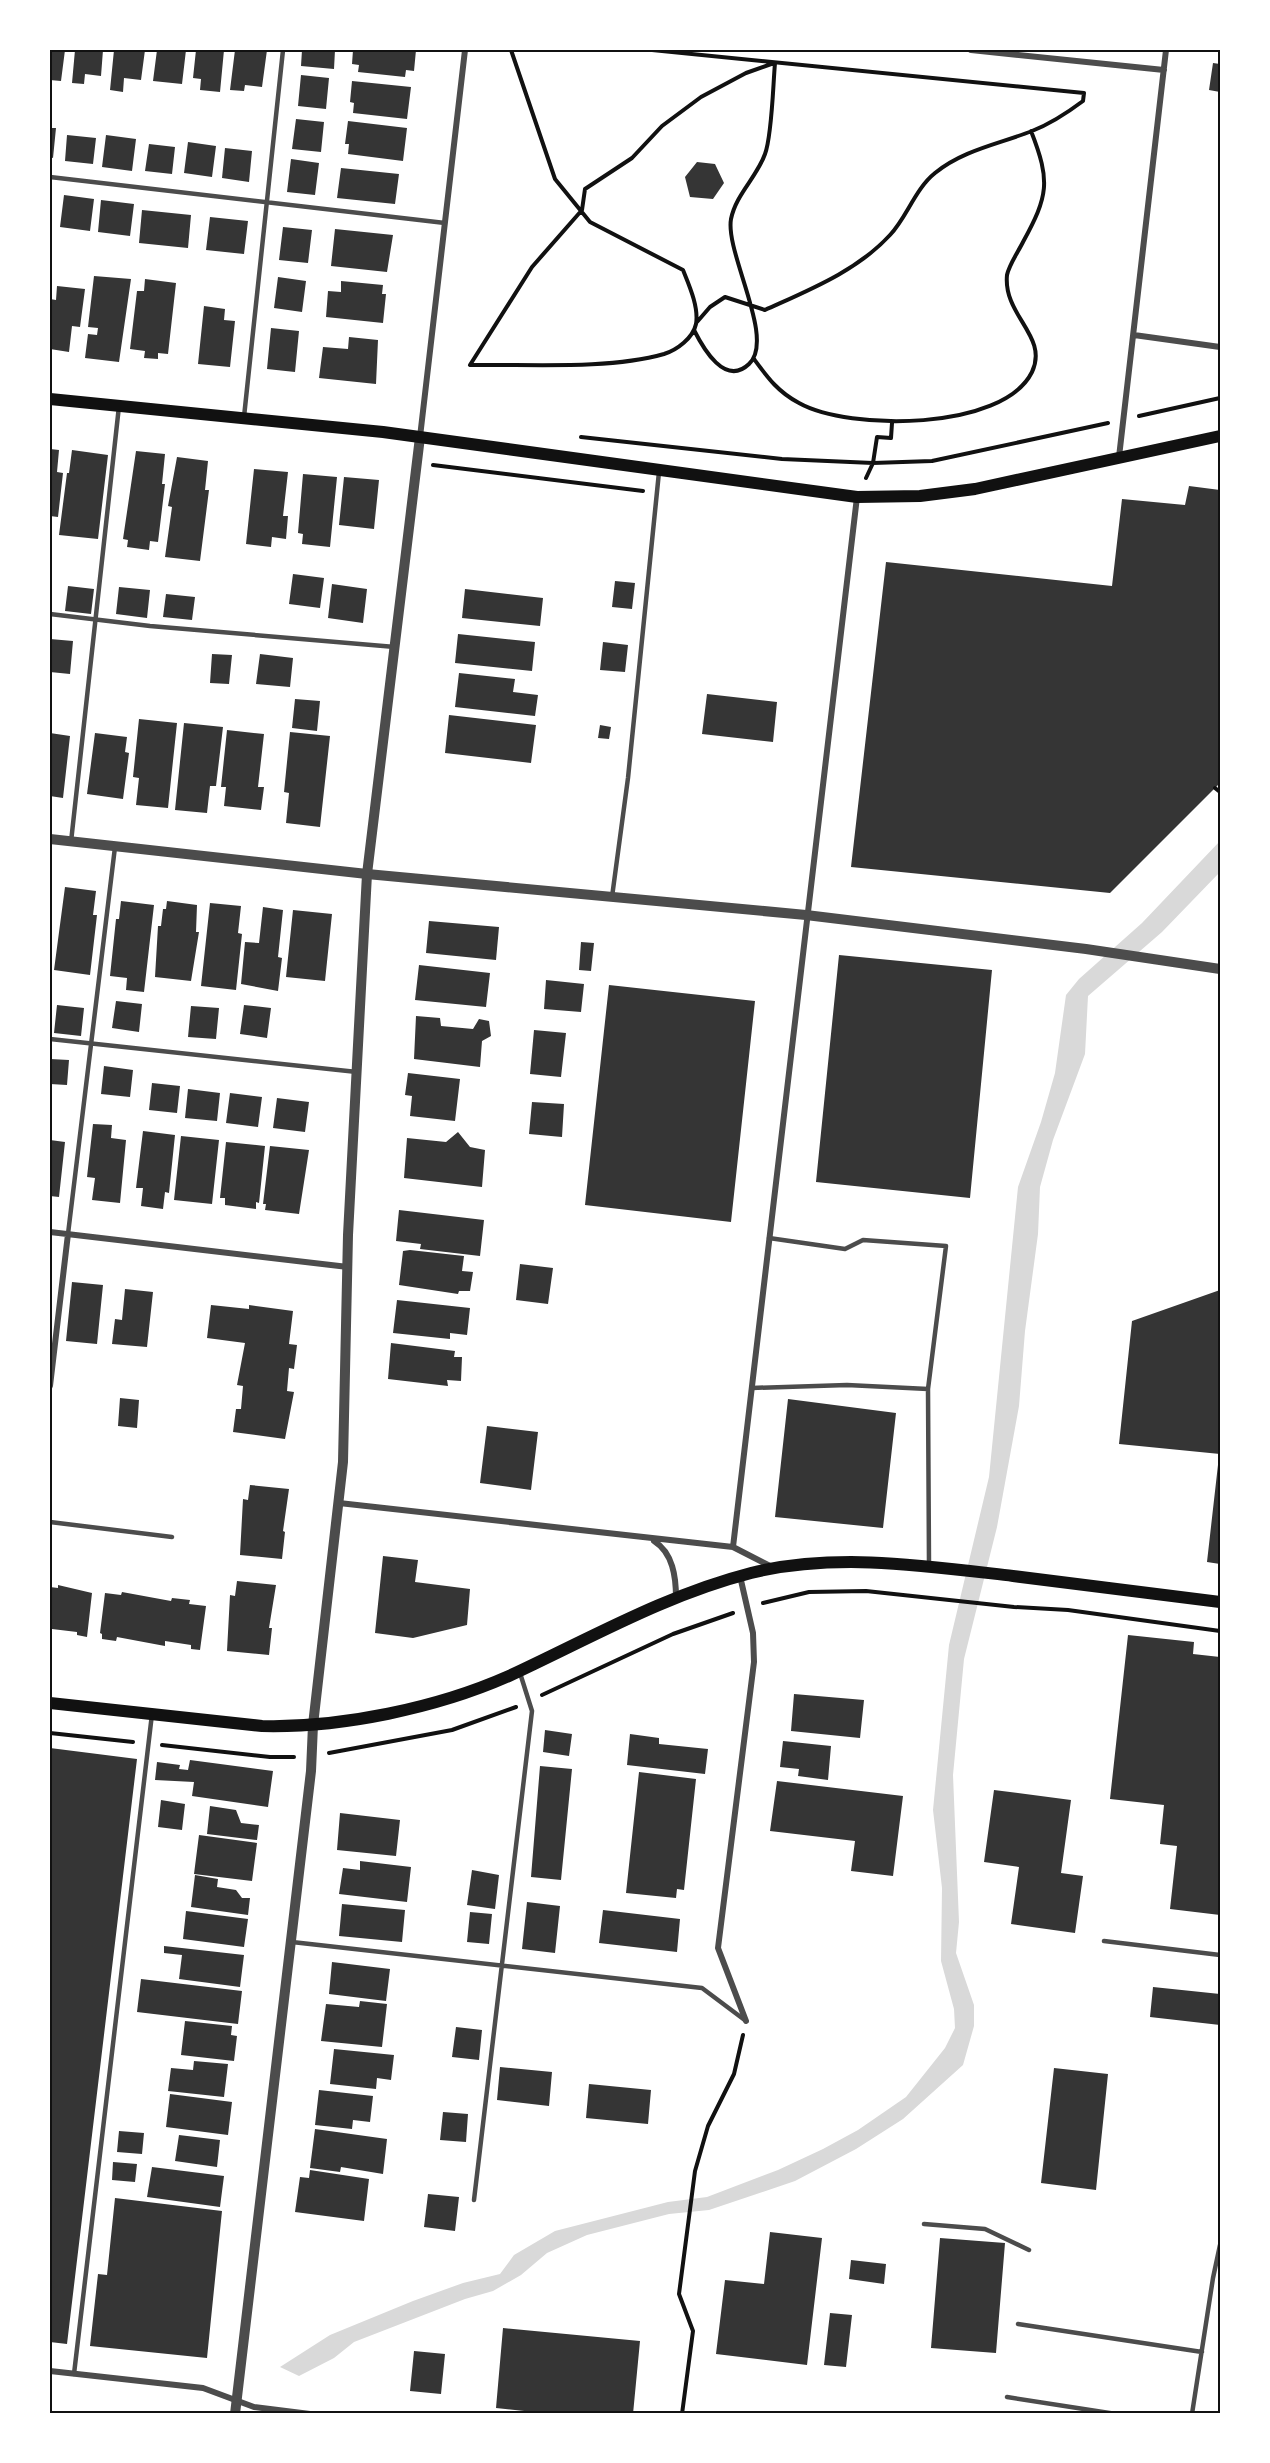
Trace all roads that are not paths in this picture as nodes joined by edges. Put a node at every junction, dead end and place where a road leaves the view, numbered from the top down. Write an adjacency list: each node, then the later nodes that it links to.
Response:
1 (284, 50): 7 (lane)
2 (465, 50): 8 (street)
3 (971, 50): 5 (street)
4 (1166, 50): 5 (street)
5 (1164, 70): 9 (street)
6 (50, 177): 7 (lane)
7 (266, 201): 8 (lane); 13 (lane)
8 (445, 223): 15 (street)
9 (1134, 335): 10 (street); 16 (street)
10 (1221, 347)
11 (50, 399): 12 (main road)
12 (119, 406): 13 (main road); 20 (lane)
13 (244, 418): 15 (main road)
14 (1221, 436): 16 (main road)
15 (420, 437): 17 (main road); 21 (street)
16 (1119, 457): 18 (main road)
17 (659, 472): 18 (main road); 26 (lane)
18 (857, 497): 27 (street)
19 (50, 614): 20 (lane)
20 (94, 620): 21 (lane); 23 (lane)
21 (395, 647): 25 (street)
22 (50, 839): 23 (street)
23 (71, 842): 24 (street)
24 (115, 847): 25 (street); 30 (lane)
25 (368, 874): 26 (street); 31 (street)
26 (612, 897): 27 (street)
27 (806, 915): 28 (street); 34 (street)
28 (1221, 969)
29 (50, 1039): 30 (lane)
30 (91, 1043): 31 (lane); 33 (lane)
31 (357, 1072): 35 (street)
32 (50, 1232): 33 (street)
33 (68, 1234): 35 (street); 36 (street)
34 (769, 1238): 37 (street); 38 (lane)
35 (348, 1268): 39 (street)
36 (50, 1386)
37 (752, 1388): 38 (lane); 43 (street)
38 (928, 1389): 44 (lane)
39 (339, 1503): 42 (street); 52 (street)
40 (50, 1522): 41 (lane)
41 (172, 1537)
42 (651, 1539): 43 (street); 47 (street)
43 (733, 1547): 45 (street)
44 (932, 1567): 45 (main road); 48 (main road)
45 (775, 1569): 46 (main road)
46 (740, 1576): 47 (main road); 57 (street)
47 (676, 1598): 49 (main road)
48 (1221, 1602)
49 (519, 1671): 52 (main road); 56 (lane)
50 (50, 1703): 51 (main road)
51 (152, 1714): 52 (main road); 65 (lane)
52 (314, 1725): 54 (street)
53 (1104, 1941): 55 (lane)
54 (292, 1942): 56 (lane); 67 (street)
55 (1221, 1955)
56 (502, 1966): 57 (lane); 58 (lane)
57 (746, 2021)
58 (474, 2200)
59 (924, 2224): 61 (lane)
60 (1221, 2245): 63 (lane)
61 (1029, 2250)
62 (1018, 2324): 63 (lane)
63 (1202, 2352): 71 (lane)
64 (50, 2371): 65 (street)
65 (74, 2374): 67 (street)
66 (1007, 2397): 70 (lane)
67 (237, 2400): 68 (street); 69 (street)
68 (235, 2414)
69 (310, 2414)
70 (1116, 2414)
71 (1192, 2414)

